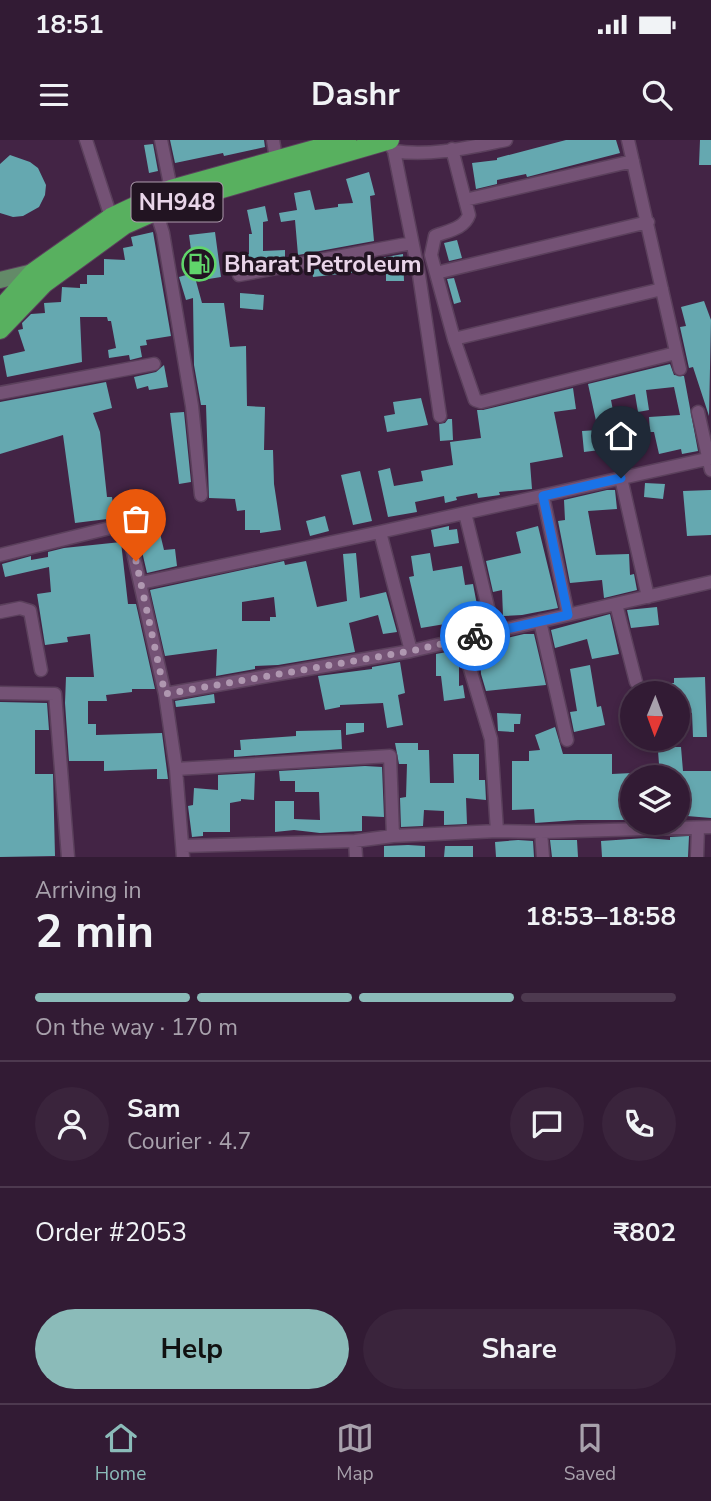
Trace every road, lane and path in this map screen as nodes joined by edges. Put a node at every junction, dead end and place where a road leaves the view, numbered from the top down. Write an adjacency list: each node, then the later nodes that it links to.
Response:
1 (86, 140): 14 (street)
2 (162, 140): 11 (street)
3 (273, 140): 9 (street)
4 (347, 140): 9 (highway, NH948)
5 (506, 140): 8 (street)
6 (628, 140): 10 (street)
7 (384, 143): 8 (street); 13 (highway, NH948); 16 (street)
8 (452, 149): 12 (street)
9 (276, 158): 11 (highway, NH948)
10 (633, 161): 12 (street); 15 (street)
11 (171, 189): 14 (highway, NH948)
12 (465, 200): 17 (street)
13 (156, 211): 19 (highway, NH948); 33 (street)
14 (111, 217): 19 (highway, NH948)
15 (648, 222): 17 (street); 21 (street)
16 (412, 243): 18 (street); 30 (street)
17 (436, 273): 24 (street)
18 (239, 275)
19 (38, 278): 20 (main road); 22 (highway, NH948); 23 (highway, NH948)
20 (0, 280)
21 (663, 289): 24 (street); 25 (street)
22 (0, 309)
23 (0, 330)
24 (454, 339): 25 (street)
25 (676, 353): 27 (street)
26 (154, 365): 28 (street)
27 (680, 369)
28 (0, 393)
29 (698, 412): 31 (street)
30 (440, 416)
31 (710, 462): 32 (street)
32 (621, 478): 34 (street); 40 (street)
33 (201, 495)
34 (543, 496): 35 (street); 43 (street)
35 (466, 513): 36 (street); 45 (street)
36 (380, 532): 39 (street); 47 (street)
37 (0, 555): 39 (street)
38 (711, 582): 40 (street)
39 (141, 583): 51 (street)
40 (648, 597): 41 (street)
41 (616, 604): 43 (street); 49 (street)
42 (0, 612): 48 (street)
43 (568, 615): 44 (street)
44 (540, 621): 45 (street); 52 (street)
45 (494, 632): 46 (street)
46 (461, 639): 47 (street); 55 (street)
47 (411, 651): 51 (street)
48 (41, 670)
49 (636, 681)
50 (0, 693): 60 (street)
51 (165, 694): 53 (street)
52 (568, 740)
53 (176, 769): 57 (street); 59 (street)
54 (704, 827): 56 (street); 63 (street)
55 (497, 831): 56 (street); 57 (street)
56 (541, 832): 62 (street)
57 (393, 836): 58 (street)
58 (355, 841): 59 (street); 61 (street)
59 (183, 851)
60 (68, 857)
61 (356, 857)
62 (543, 857)
63 (697, 857)

